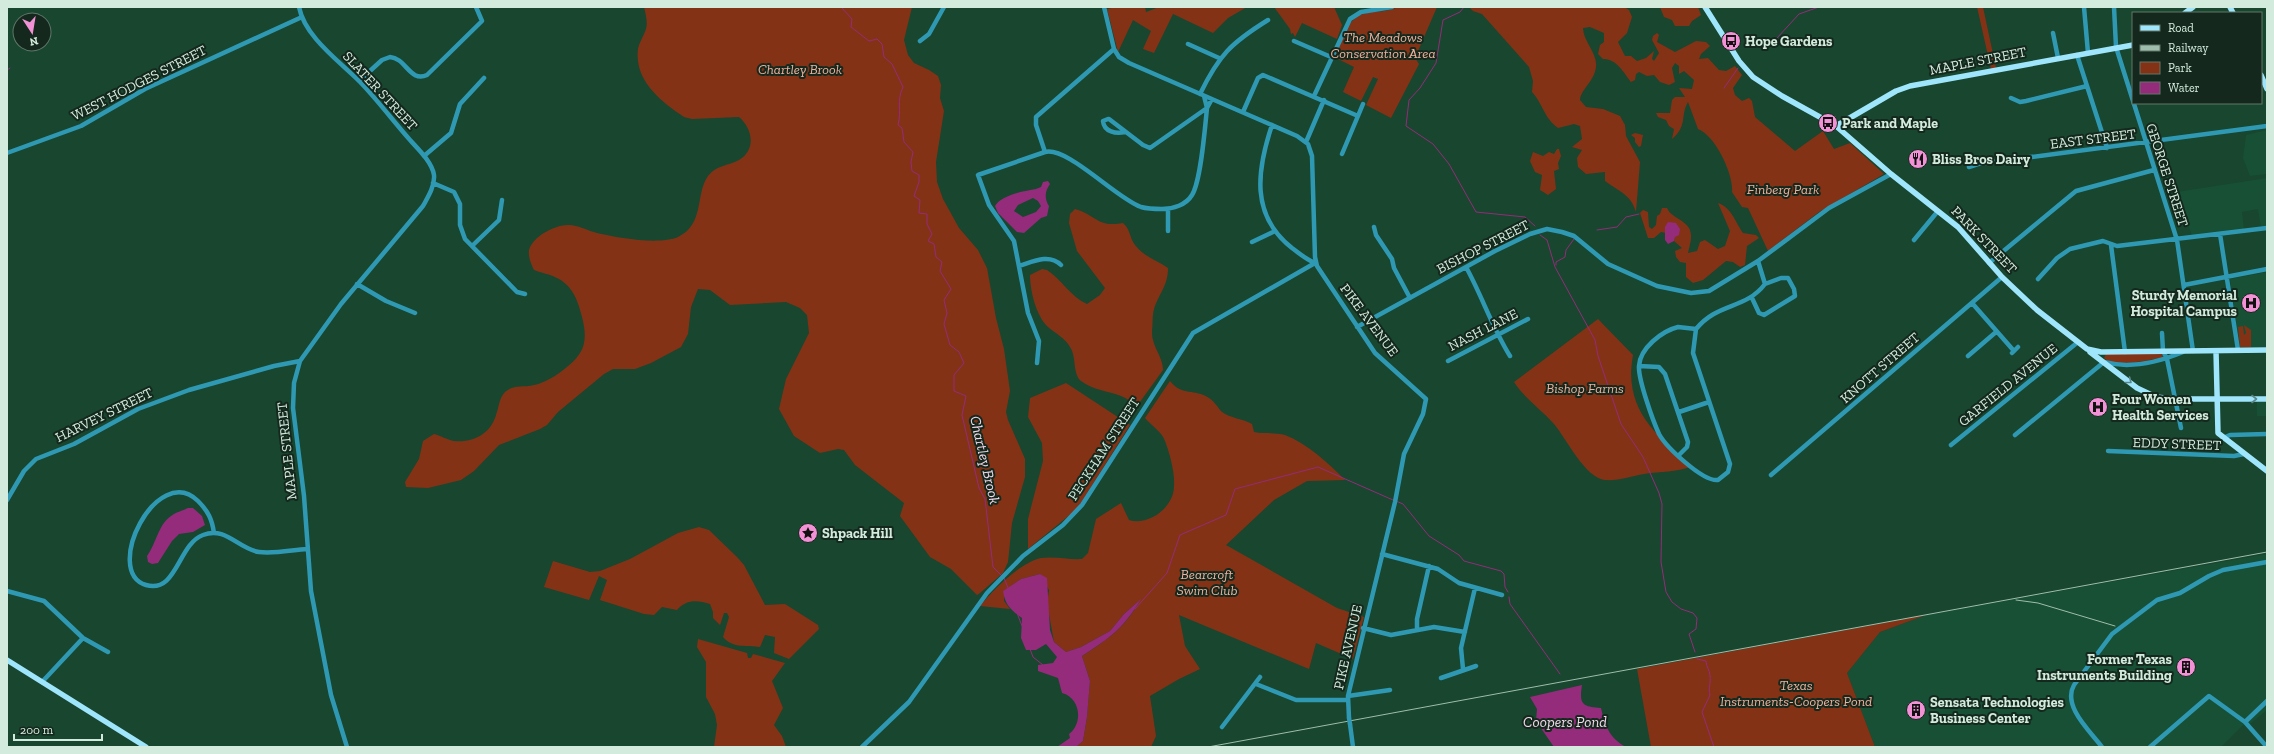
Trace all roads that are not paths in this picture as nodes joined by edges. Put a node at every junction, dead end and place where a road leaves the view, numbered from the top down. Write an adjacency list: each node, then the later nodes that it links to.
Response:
1 (299, 7): 10 (street, SLATER STREET)
2 (476, 7): 26 (street)
3 (944, 7): 13 (street)
4 (1104, 7): 18 (street)
5 (1392, 7): 9 (street)
6 (1705, 7): 41 (main road, PARK STREET)
7 (2084, 7): 19 (street)
8 (2114, 7): 17 (street, GEORGE STREET)
9 (1361, 10): 21 (street)
10 (302, 17): 26 (street, SLATER STREET); 48 (street, WEST HODGES STREET)
11 (1268, 20): 22 (street)
12 (2054, 33): 23 (street)
13 (920, 41)
14 (1294, 41): 21 (street)
15 (1188, 44): 22 (street)
16 (2132, 45): 17 (main road, MAPLE STREET)
17 (2116, 47): 19 (main road, MAPLE STREET); 33 (street, GEORGE STREET)
18 (1114, 49): 29 (street); 47 (street)
19 (2088, 52): 20 (main road, MAPLE STREET)
20 (2077, 55): 23 (main road, MAPLE STREET); 27 (street)
21 (1332, 57): 30 (street)
22 (1219, 58): 29 (street)
23 (2058, 58): 41 (main road, MAPLE STREET)
24 (2262, 77): 28 (main road)
25 (484, 78): 50 (street)
26 (359, 81): 50 (street, SLATER STREET)
27 (2087, 86): 31 (street); 46 (street)
28 (2267, 89)
29 (1202, 95): 32 (street); 37 (street)
30 (1314, 96): 34 (street); 38 (street)
31 (2011, 98)
32 (1212, 99): 37 (street); 38 (street)
33 (2132, 99)
34 (1324, 100): 39 (street); 44 (street)
35 (1363, 104): 39 (street)
36 (2134, 104): 45 (street, GEORGE STREET)
37 (1207, 108): 43 (street); 56 (street)
38 (1243, 112): 40 (street)
39 (1358, 116): 49 (street)
40 (1272, 125): 44 (street); 61 (street)
41 (1836, 126): 53 (main road, PARK STREET)
42 (2267, 126): 45 (street, EAST STREET)
43 (1125, 132)
44 (1306, 142): 69 (street)
45 (2146, 144): 46 (street, EAST STREET); 52 (street, GEORGE STREET)
46 (2107, 148): 51 (street, EAST STREET)
47 (1044, 152): 56 (street); 72 (street)
48 (7, 153)
49 (1342, 154)
50 (424, 156): 54 (street, SLATER STREET)
51 (1969, 167)
52 (2154, 170): 64 (street, GEORGE STREET); 70 (street)
53 (1891, 174): 57 (main road, PARK STREET); 68 (street, BISHOP STREET)
54 (434, 183): 67 (street); 78 (street, MAPLE STREET)
55 (502, 200): 67 (street)
56 (1168, 209): 60 (street)
57 (1938, 211): 63 (street); 70 (main road, PARK STREET)
58 (1374, 227): 82 (street)
59 (2267, 228): 62 (street)
60 (1168, 231)
61 (1275, 231): 65 (street); 69 (street)
62 (2220, 234): 64 (street); 75 (street)
63 (1914, 240)
64 (2176, 240): 66 (street); 80 (street, GEORGE STREET)
65 (1252, 242)
66 (2111, 245): 77 (street); 102 (street)
67 (472, 246): 81 (street)
68 (1758, 261): 73 (street, BISHOP STREET); 79 (street)
69 (1315, 263): 87 (street, PIKE AVENUE); 155 (street, PECKHAM STREET)
70 (1989, 263): 76 (main road, PARK STREET)
71 (1061, 264): 72 (street)
72 (1019, 266): 109 (street)
73 (1466, 267): 82 (street, BISHOP STREET); 91 (street)
74 (2267, 269): 75 (street)
75 (2227, 276): 80 (street); 95 (street)
76 (2002, 277): 84 (street, KNOTT STREET); 92 (main road, PARK STREET)
77 (2038, 279)
78 (357, 284): 85 (street); 106 (street, MAPLE STREET)
79 (1765, 284): 83 (street); 83 (street)
80 (2184, 284): 99 (street, GEORGE STREET)
81 (525, 294)
82 (1410, 298): 87 (street, BISHOP STREET)
83 (1752, 298): 88 (street)
84 (1972, 303): 89 (street); 125 (street, KNOTT STREET)
85 (415, 313)
86 (1528, 319): 91 (street, NASH LANE)
87 (1358, 327): 129 (street, PIKE AVENUE)
88 (1696, 329): 110 (street); 114 (street)
89 (1996, 332): 93 (street); 104 (street)
90 (2162, 333): 97 (street)
91 (1498, 336): 103 (street); 107 (street, NASH LANE)
92 (2078, 342): 94 (main road, PARK STREET); 120 (street, GARFIELD AVENUE)
93 (2018, 347)
94 (2087, 348): 101 (main road, PARK STREET); 108 (main road)
95 (2238, 350): 96 (main road, PARK STREET); 100 (main road, PARK STREET)
96 (2267, 350)
97 (2163, 351): 98 (main road, PARK STREET); 102 (main road, PARK STREET); 105 (street)
98 (2184, 351): 99 (main road, PARK STREET); 105 (street, PARK STREET)
99 (2192, 351): 100 (main road, PARK STREET)
100 (2216, 351): 112 (main road)
101 (2104, 352): 102 (main road, PARK STREET); 108 (main road)
102 (2126, 352)
103 (1510, 356)
104 (1968, 356)
105 (2167, 358): 108 (street, PARK STREET); 111 (street)
106 (300, 361): 126 (street, HARVEY STREET); 128 (street, MAPLE STREET)
107 (1448, 361)
108 (2103, 362): 111 (main road, one-way to 111); 118 (street)
109 (1037, 363)
110 (1639, 366): 115 (street); 123 (street)
111 (2175, 399): 112 (main road); 116 (street)
112 (2217, 399): 113 (main road, one-way to 113); 119 (main road)
113 (2267, 399)
114 (1710, 402): 115 (street); 123 (street)
115 (1679, 412): 123 (street)
116 (2181, 428)
117 (2267, 434): 119 (street)
118 (2015, 435)
119 (2223, 438): 122 (main road)
120 (1951, 445)
121 (2108, 452): 122 (street, EDDY STREET)
122 (2244, 454): 124 (main road)
123 (1679, 455)
124 (2267, 471)
125 (1771, 475)
126 (7, 500)
127 (214, 533): 127 (street); 128 (street)
128 (308, 549): 154 (street, MAPLE STREET)
129 (1382, 554): 131 (street); 135 (street, PIKE AVENUE)
130 (2267, 562): 157 (street)
131 (1429, 566): 132 (street); 136 (street)
132 (1476, 588): 134 (street); 137 (street)
133 (7, 591): 138 (street)
134 (1502, 595)
135 (1364, 628): 136 (street); 148 (street, PIKE AVENUE)
136 (1418, 629): 137 (street)
137 (1464, 632): 142 (street)
138 (83, 638): 139 (street); 145 (street)
139 (108, 652)
140 (7, 660): 145 (main road)
141 (1476, 666): 142 (street)
142 (1463, 669): 144 (street)
143 (1260, 677): 146 (street)
144 (1441, 678)
145 (42, 682): 153 (main road)
146 (1256, 684): 148 (street); 151 (street)
147 (1390, 690): 148 (street)
148 (1348, 698): 156 (street, PIKE AVENUE, bridge)
149 (2267, 701): 150 (street)
150 (2245, 722): 152 (street); 158 (street)
151 (1222, 727)
152 (2265, 740): 159 (street)
153 (146, 747)
154 (347, 747)
155 (862, 747)
156 (1353, 747)
157 (2102, 747)
158 (2150, 747)
159 (2267, 747)

